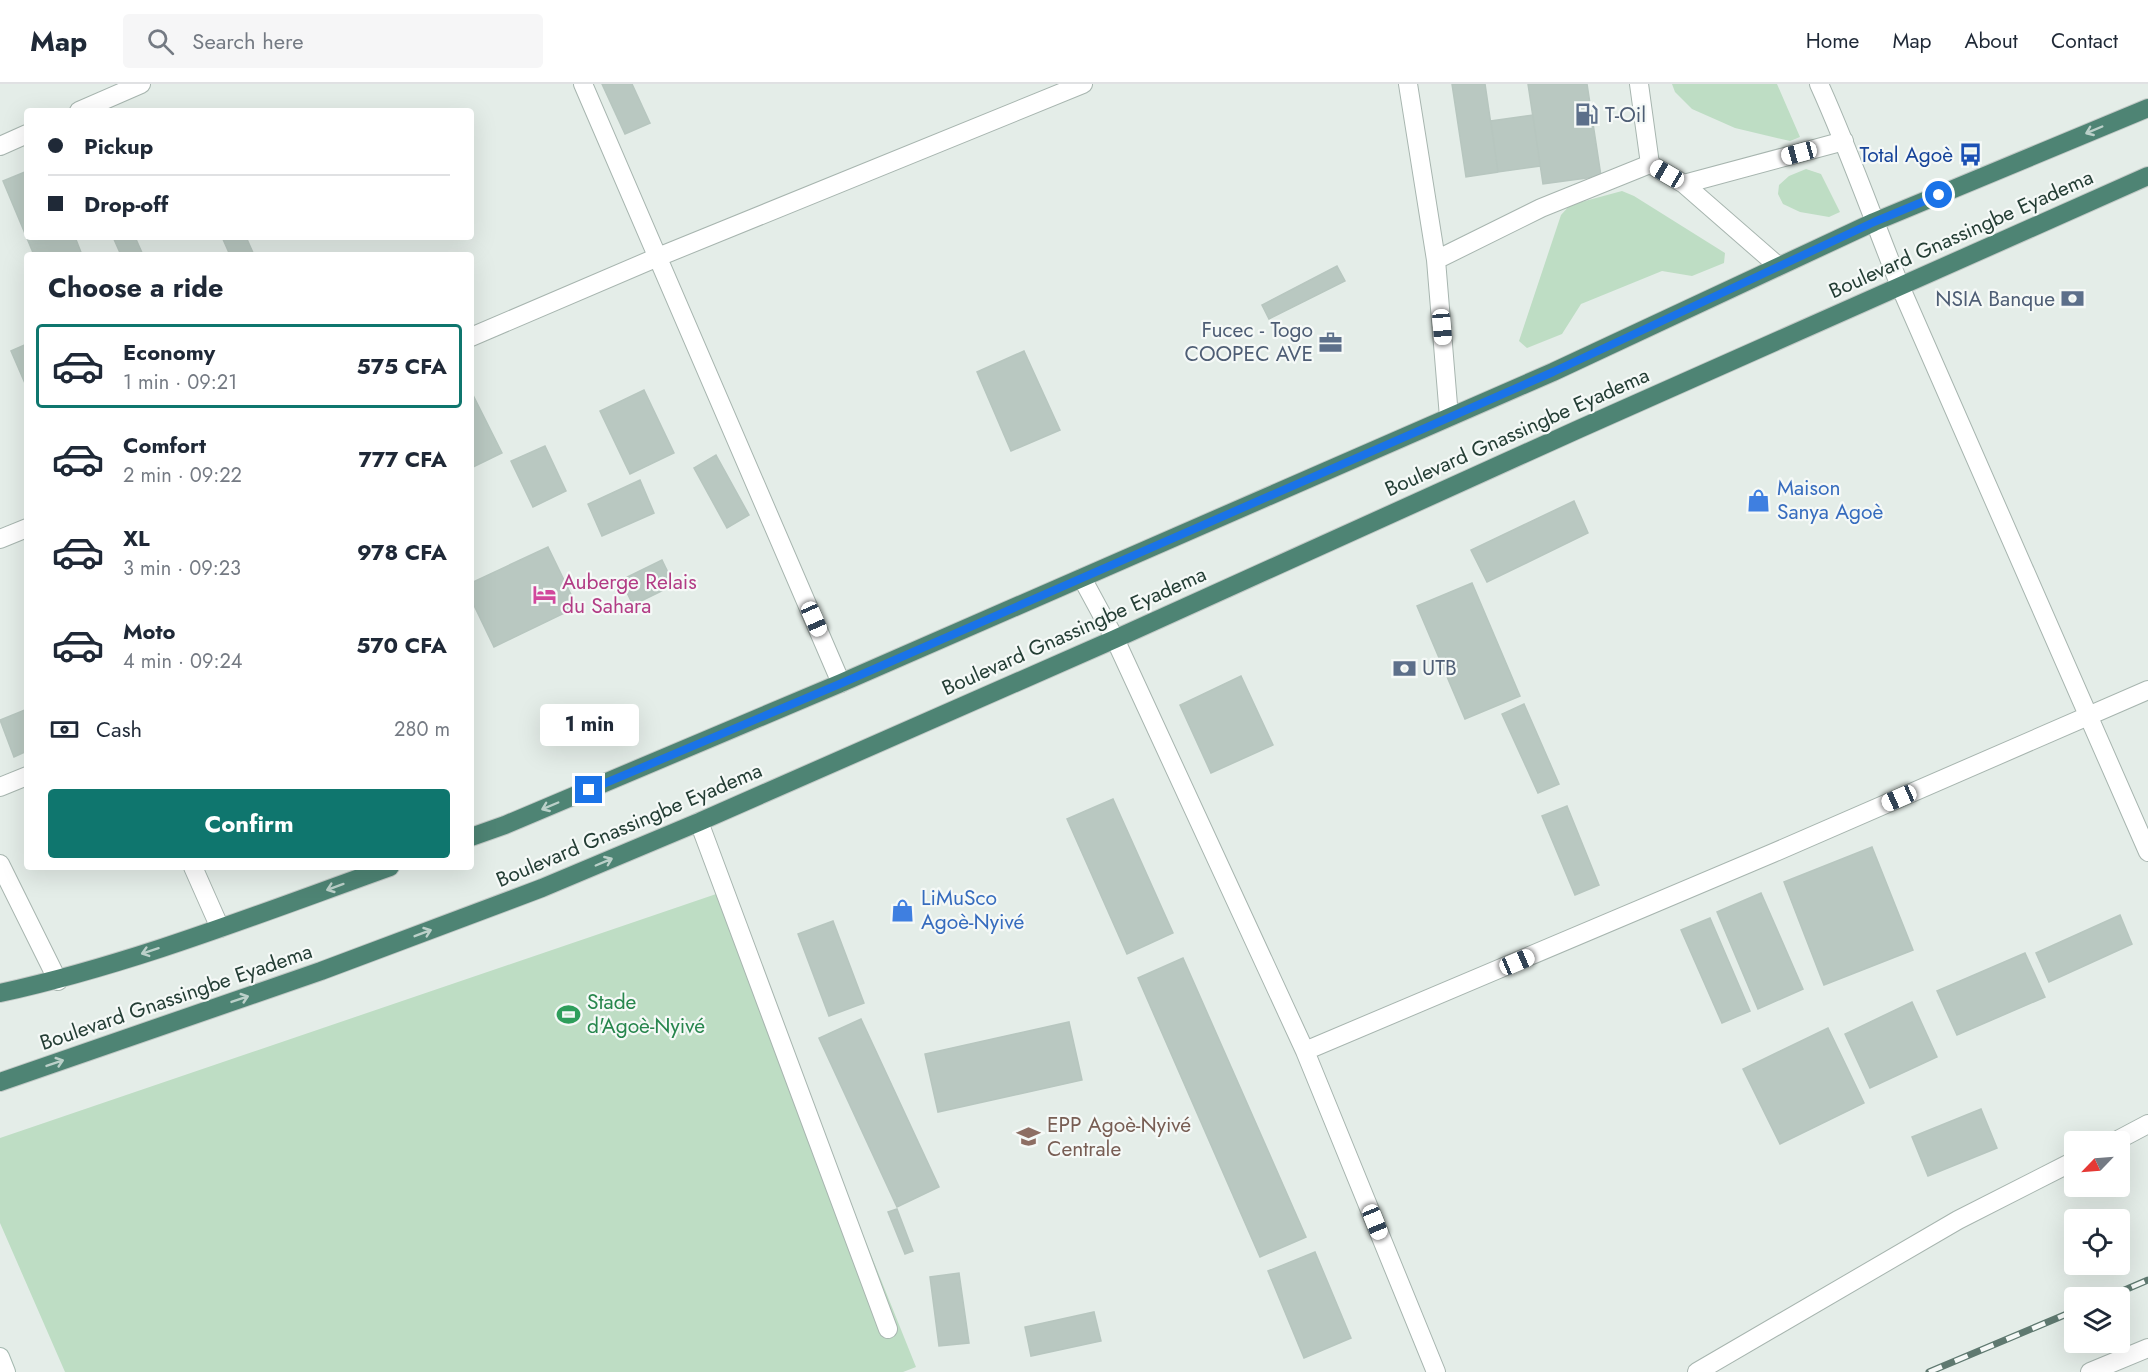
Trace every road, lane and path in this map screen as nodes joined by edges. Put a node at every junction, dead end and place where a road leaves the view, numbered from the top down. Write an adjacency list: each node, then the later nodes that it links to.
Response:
1 (141, 84): 7 (street)
2 (584, 84): 16 (street)
3 (1083, 84): 16 (street)
4 (1408, 84): 17 (street)
5 (1639, 84): 12 (street)
6 (1819, 84): 10 (street)
7 (86, 108)
8 (2148, 108): 15 (highway, Boulevard Gnassingbe Eyadema, one-way to 15)
9 (24, 135): 11 (street)
10 (1844, 141): 14 (street); 15 (street)
11 (0, 146)
12 (1650, 164): 14 (street); 17 (street)
13 (2148, 176): 19 (highway, Boulevard Gnassingbe Eyadema)
14 (1684, 184): 18 (street)
15 (1874, 222): 18 (highway, Boulevard Gnassingbe Eyadema); 19 (street)
16 (658, 257): 20 (street); 26 (street)
17 (1436, 260): 21 (street)
18 (1778, 266): 21 (highway, Boulevard Gnassingbe Eyadema)
19 (1900, 286): 25 (highway, Boulevard Gnassingbe Eyadema); 28 (street)
20 (474, 336)
21 (1449, 417): 24 (highway, Boulevard Gnassingbe Eyadema)
22 (24, 529): 23 (street)
23 (0, 539)
24 (1082, 578): 25 (street); 26 (highway, Boulevard Gnassingbe Eyadema)
25 (1115, 639): 31 (highway, Boulevard Gnassingbe Eyadema); 40 (street)
26 (842, 683): 32 (highway, Boulevard Gnassingbe Eyadema, one-way to 32)
27 (2148, 690): 28 (street)
28 (2088, 716): 33 (street); 40 (street)
29 (24, 777): 30 (street)
30 (0, 787)
31 (699, 822): 41 (highway, Boulevard Gnassingbe Eyadema, one-way to 31); 45 (street)
32 (474, 836)
33 (2148, 852)
34 (0, 864): 38 (street)
35 (194, 870): 37 (street)
36 (382, 870): 37 (highway, one-way to 37)
37 (220, 928): 38 (highway, one-way to 38)
38 (58, 981): 39 (highway)
39 (0, 993)
40 (1305, 1051): 49 (street)
41 (0, 1082)
42 (2148, 1124): 43 (street)
43 (2130, 1134)
44 (2064, 1166): 50 (street)
45 (888, 1329)
46 (2148, 1348): 51 (street)
47 (0, 1357): 48 (street)
48 (6, 1372)
49 (1436, 1372)
50 (1696, 1372)
51 (2090, 1372)

